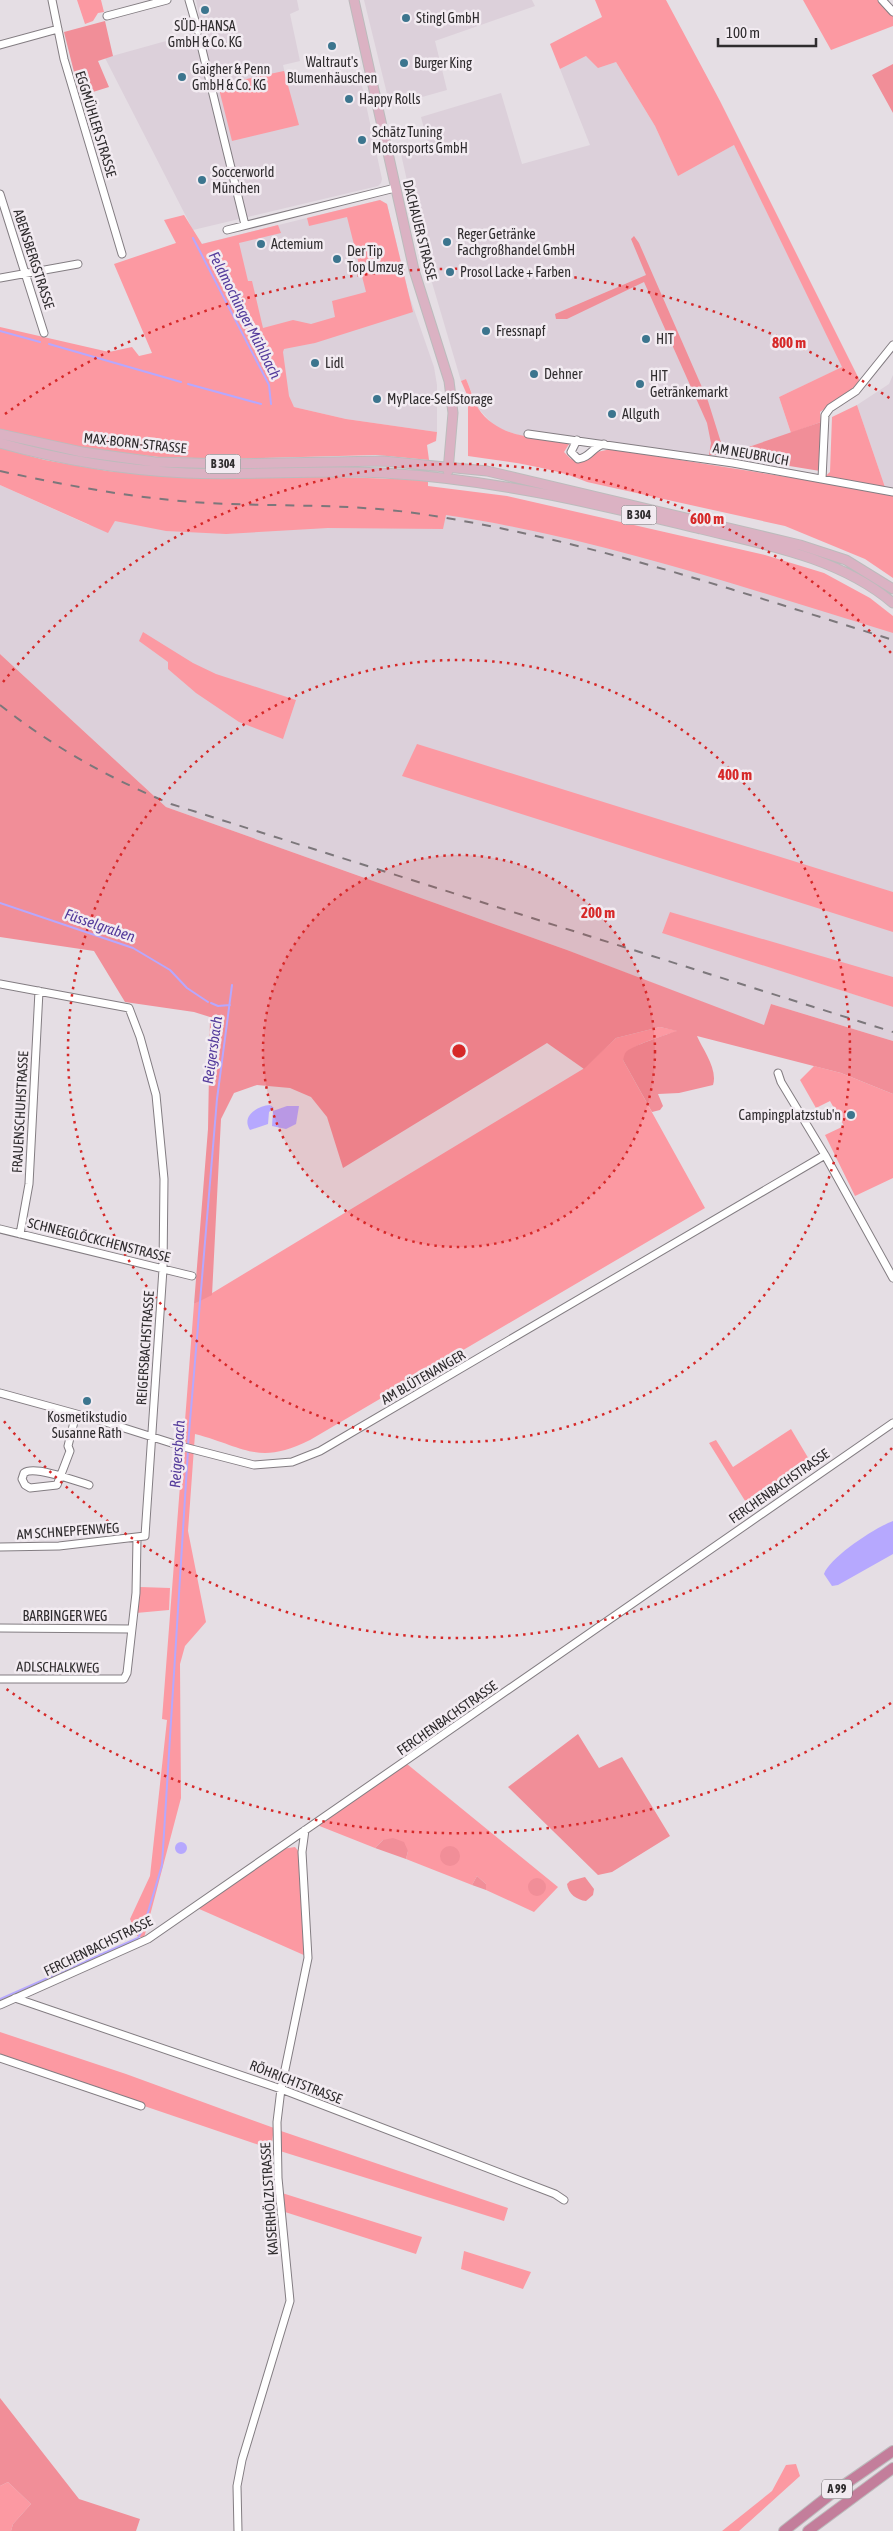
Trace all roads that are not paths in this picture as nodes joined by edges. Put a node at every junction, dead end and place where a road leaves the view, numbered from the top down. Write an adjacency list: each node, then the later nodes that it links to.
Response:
1 (52, 0): 8 (street, EGGMÜHLER STRASSE)
2 (167, 0): 7 (street)
3 (189, 0): 9 (street)
4 (354, 0): 12 (main road, DACHAUER STRASSE)
5 (882, 0): 6 (street)
6 (893, 12)
7 (107, 16)
8 (58, 29): 11 (street); 16 (street, EGGMÜHLER STRASSE)
9 (198, 31)
10 (200, 41): 14 (street)
11 (0, 45)
12 (396, 188): 14 (street); 27 (main road, DACHAUER STRASSE)
13 (0, 194): 18 (street, ABENSBERGSTRASSE)
14 (245, 225): 15 (street)
15 (227, 230)
16 (122, 254)
17 (78, 264): 18 (street)
18 (25, 275): 19 (street); 20 (street, ABENSBERGSTRASSE)
19 (0, 278)
20 (44, 333)
21 (893, 345): 29 (street)
22 (0, 434): 27 (main road, MAX-BORN-STRASSE / B 304)
23 (528, 434): 24 (street, AM NEUBRUCH)
24 (577, 440): 26 (street, AM NEUBRUCH); 26 (street)
25 (0, 444): 28 (main road, MAX-BORN-STRASSE / B 304)
26 (604, 444): 29 (street, AM NEUBRUCH)
27 (449, 467): 28 (main road, DACHAUER STRASSE); 31 (main road, B 304)
28 (448, 478): 32 (main road, B 304)
29 (822, 479): 30 (street, AM NEUBRUCH)
30 (893, 492)
31 (893, 589)
32 (893, 603)
33 (0, 984): 34 (street)
34 (39, 990): 38 (street, FRAUENSCHUHSTRASSE); 39 (street, REIGERSBACHSTRASSE)
35 (778, 1073): 36 (street)
36 (825, 1155): 41 (street); 45 (street, AM BLÜTENANGER)
37 (0, 1229): 38 (street, SCHNEEGLÖCKCHENSTRASSE)
38 (20, 1234): 39 (street, SCHNEEGLÖCKCHENSTRASSE)
39 (163, 1269): 40 (street, SCHNEEGLÖCKCHENSTRASSE); 45 (street, REIGERSBACHSTRASSE)
40 (192, 1276)
41 (893, 1278)
42 (0, 1393): 43 (street, AM BLÜTENANGER)
43 (76, 1414): 45 (street, AM BLÜTENANGER); 46 (street)
44 (893, 1423): 54 (street, FERCHENBACHSTRASSE)
45 (152, 1437): 48 (street, REIGERSBACHSTRASSE)
46 (61, 1478): 46 (street); 47 (street)
47 (89, 1485)
48 (137, 1538): 49 (street, AM SCHNEPFENWEG); 51 (street, REIGERSBACHSTRASSE)
49 (0, 1547)
50 (0, 1628): 51 (street, BARBINGER WEG)
51 (131, 1629): 53 (street, REIGERSBACHSTRASSE)
52 (0, 1679): 53 (street, ADLSCHALKWEG)
53 (116, 1681)
54 (305, 1830): 55 (street, FERCHENBACHSTRASSE); 56 (street, KAISERHÖLZLSTRASSE)
55 (290, 1842): 56 (street); 57 (street, FERCHENBACHSTRASSE)
56 (302, 1848): 60 (street, KAISERHÖLZLSTRASSE)
57 (15, 1998): 58 (street, FERCHENBACHSTRASSE); 60 (street, RÖHRICHTSTRASSE)
58 (0, 2005)
59 (0, 2058): 61 (street)
60 (281, 2089): 62 (street, RÖHRICHTSTRASSE); 65 (street, KAISERHÖLZLSTRASSE)
61 (141, 2106)
62 (564, 2200)
63 (893, 2451): 66 (highway, A 99)
64 (893, 2468): 67 (highway, A 99)
65 (238, 2531)
66 (784, 2531)
67 (808, 2531)

